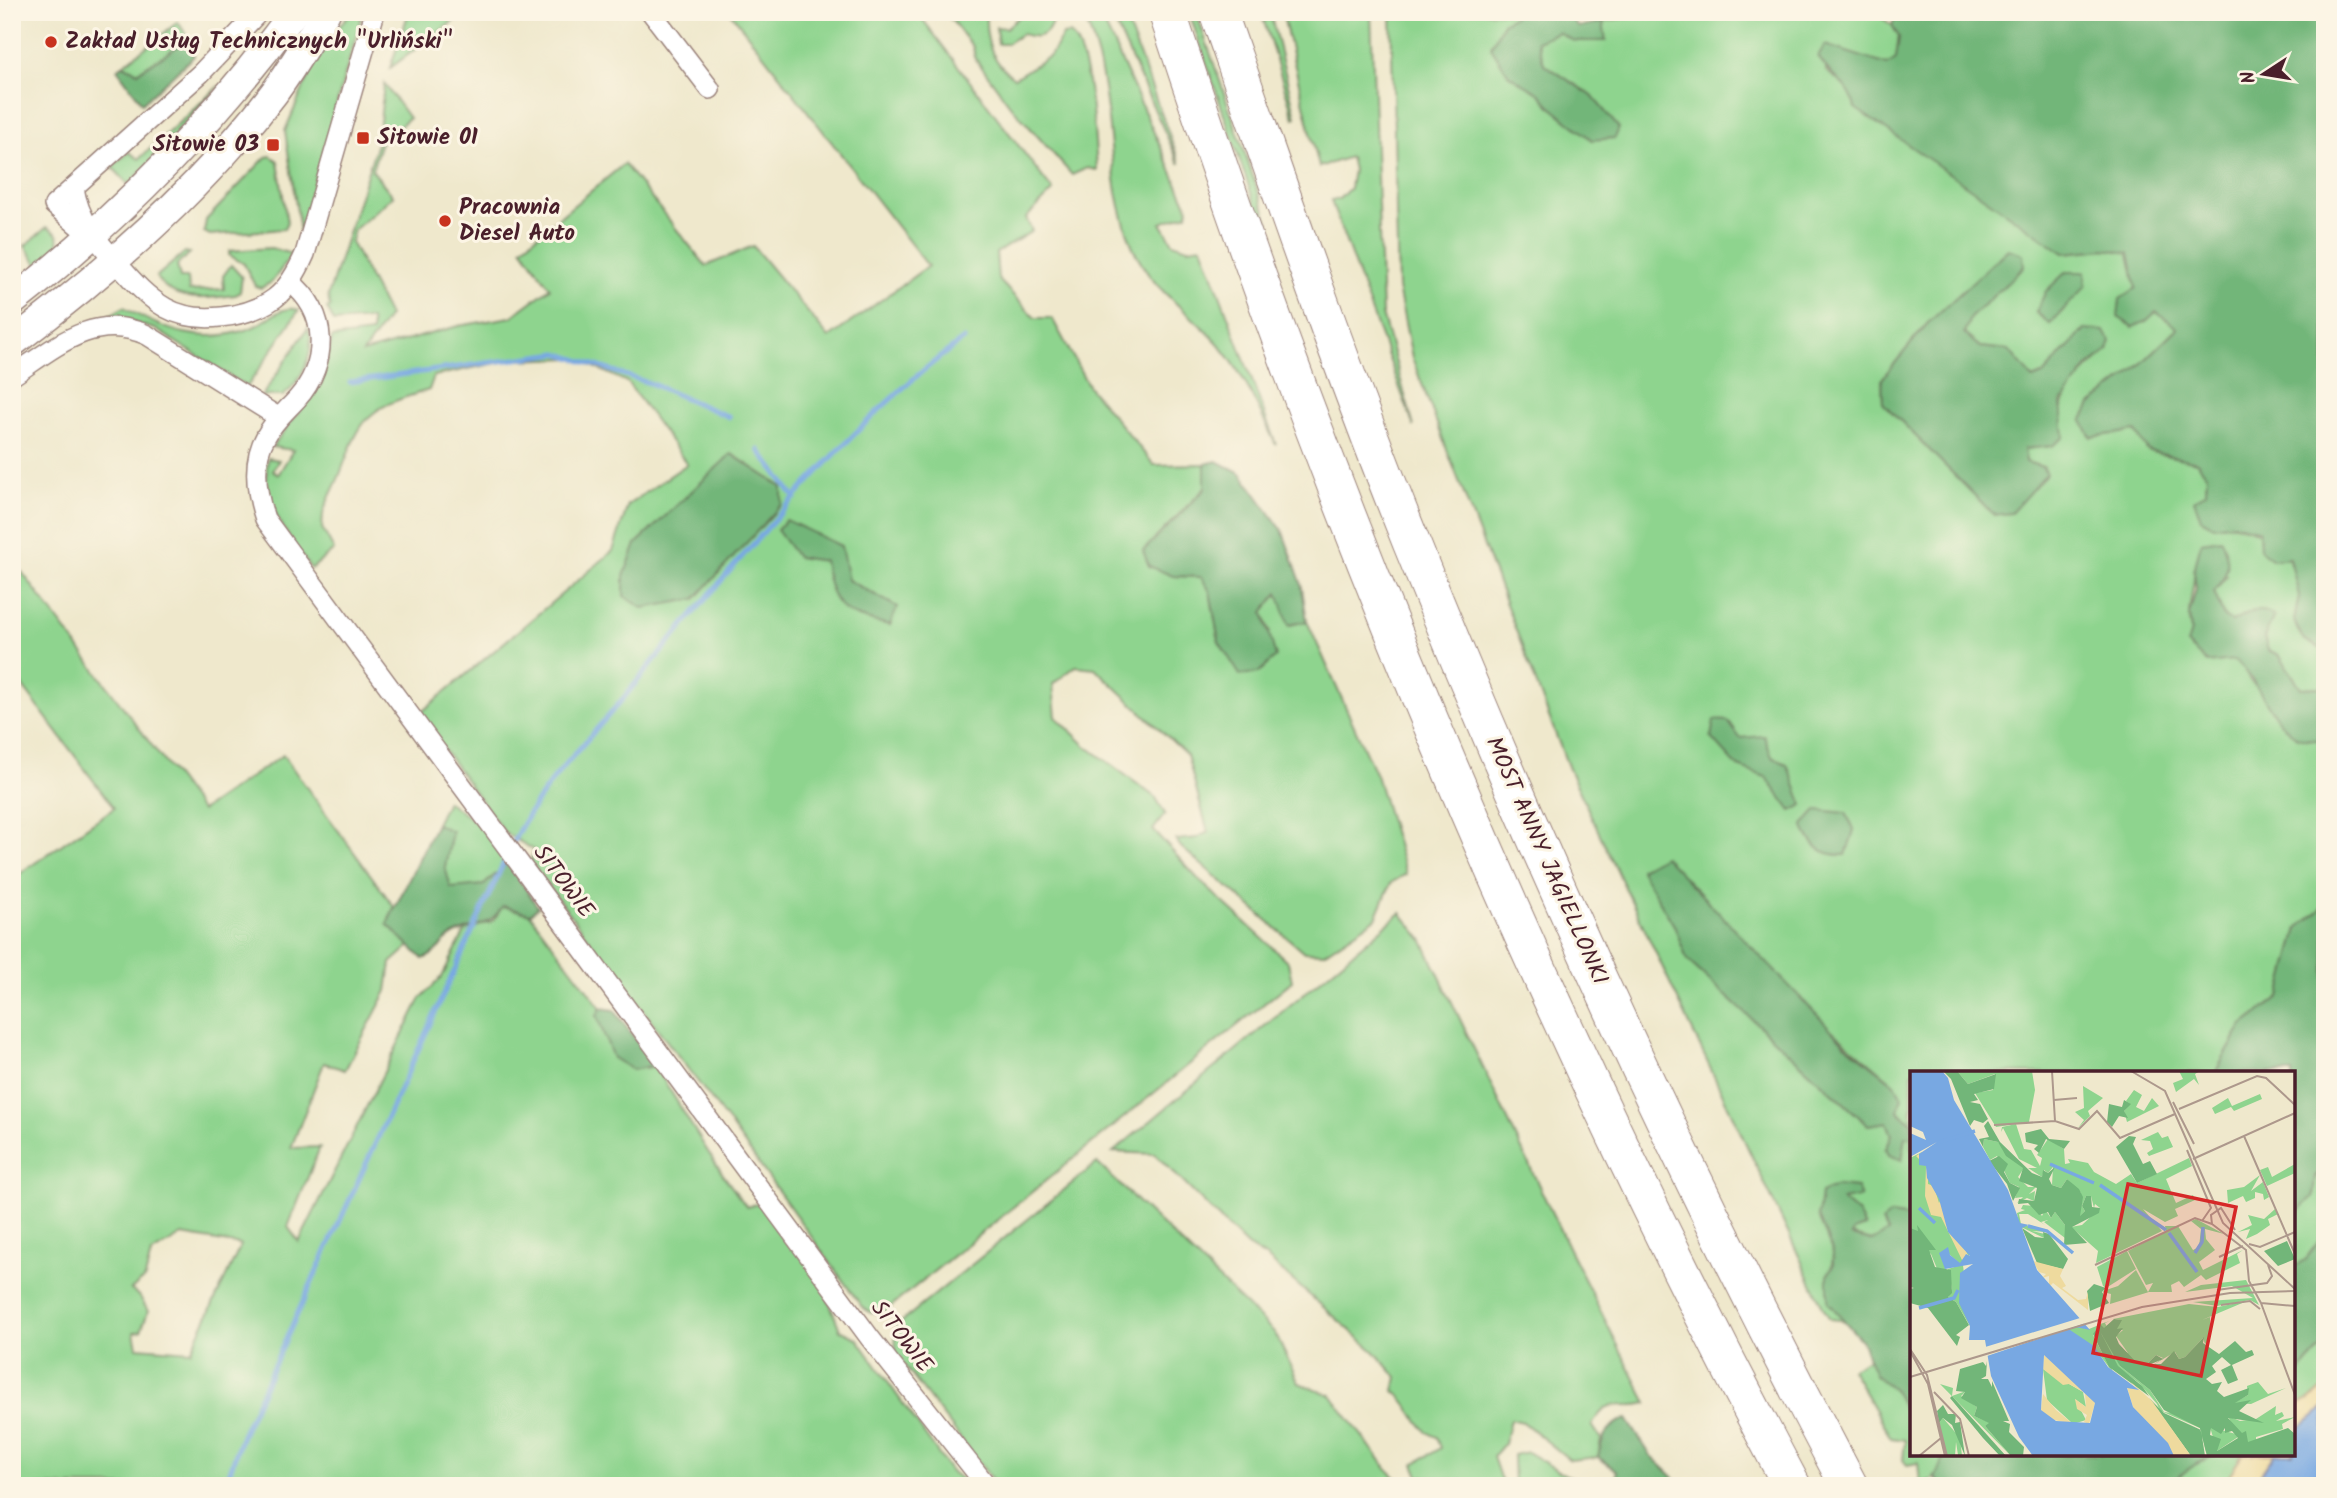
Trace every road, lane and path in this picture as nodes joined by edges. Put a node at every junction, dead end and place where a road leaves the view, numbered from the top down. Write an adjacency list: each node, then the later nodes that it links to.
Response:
1 (259, 12): 12 (street)
2 (294, 12): 14 (main road)
3 (326, 12): 15 (main road)
4 (375, 12): 16 (street)
5 (651, 12): 11 (street)
6 (1152, 12): 10 (highway)
7 (1167, 12): 10 (highway)
8 (1218, 12): 13 (highway)
9 (1245, 12): 13 (highway)
10 (1191, 85): 22 (highway)
11 (710, 89)
12 (74, 188): 14 (street); 14 (street)
13 (1289, 216): 23 (highway, MOST ANNY JAGIELLONKI)
14 (92, 236): 15 (street); 17 (main road)
15 (115, 260): 16 (street); 18 (main road)
16 (290, 282): 20 (street, SITOWIE)
17 (12, 302)
18 (12, 343)
19 (12, 376): 20 (street)
20 (278, 417): 21 (street, SITOWIE)
21 (987, 1486)
22 (1792, 1486)
23 (1849, 1486)

